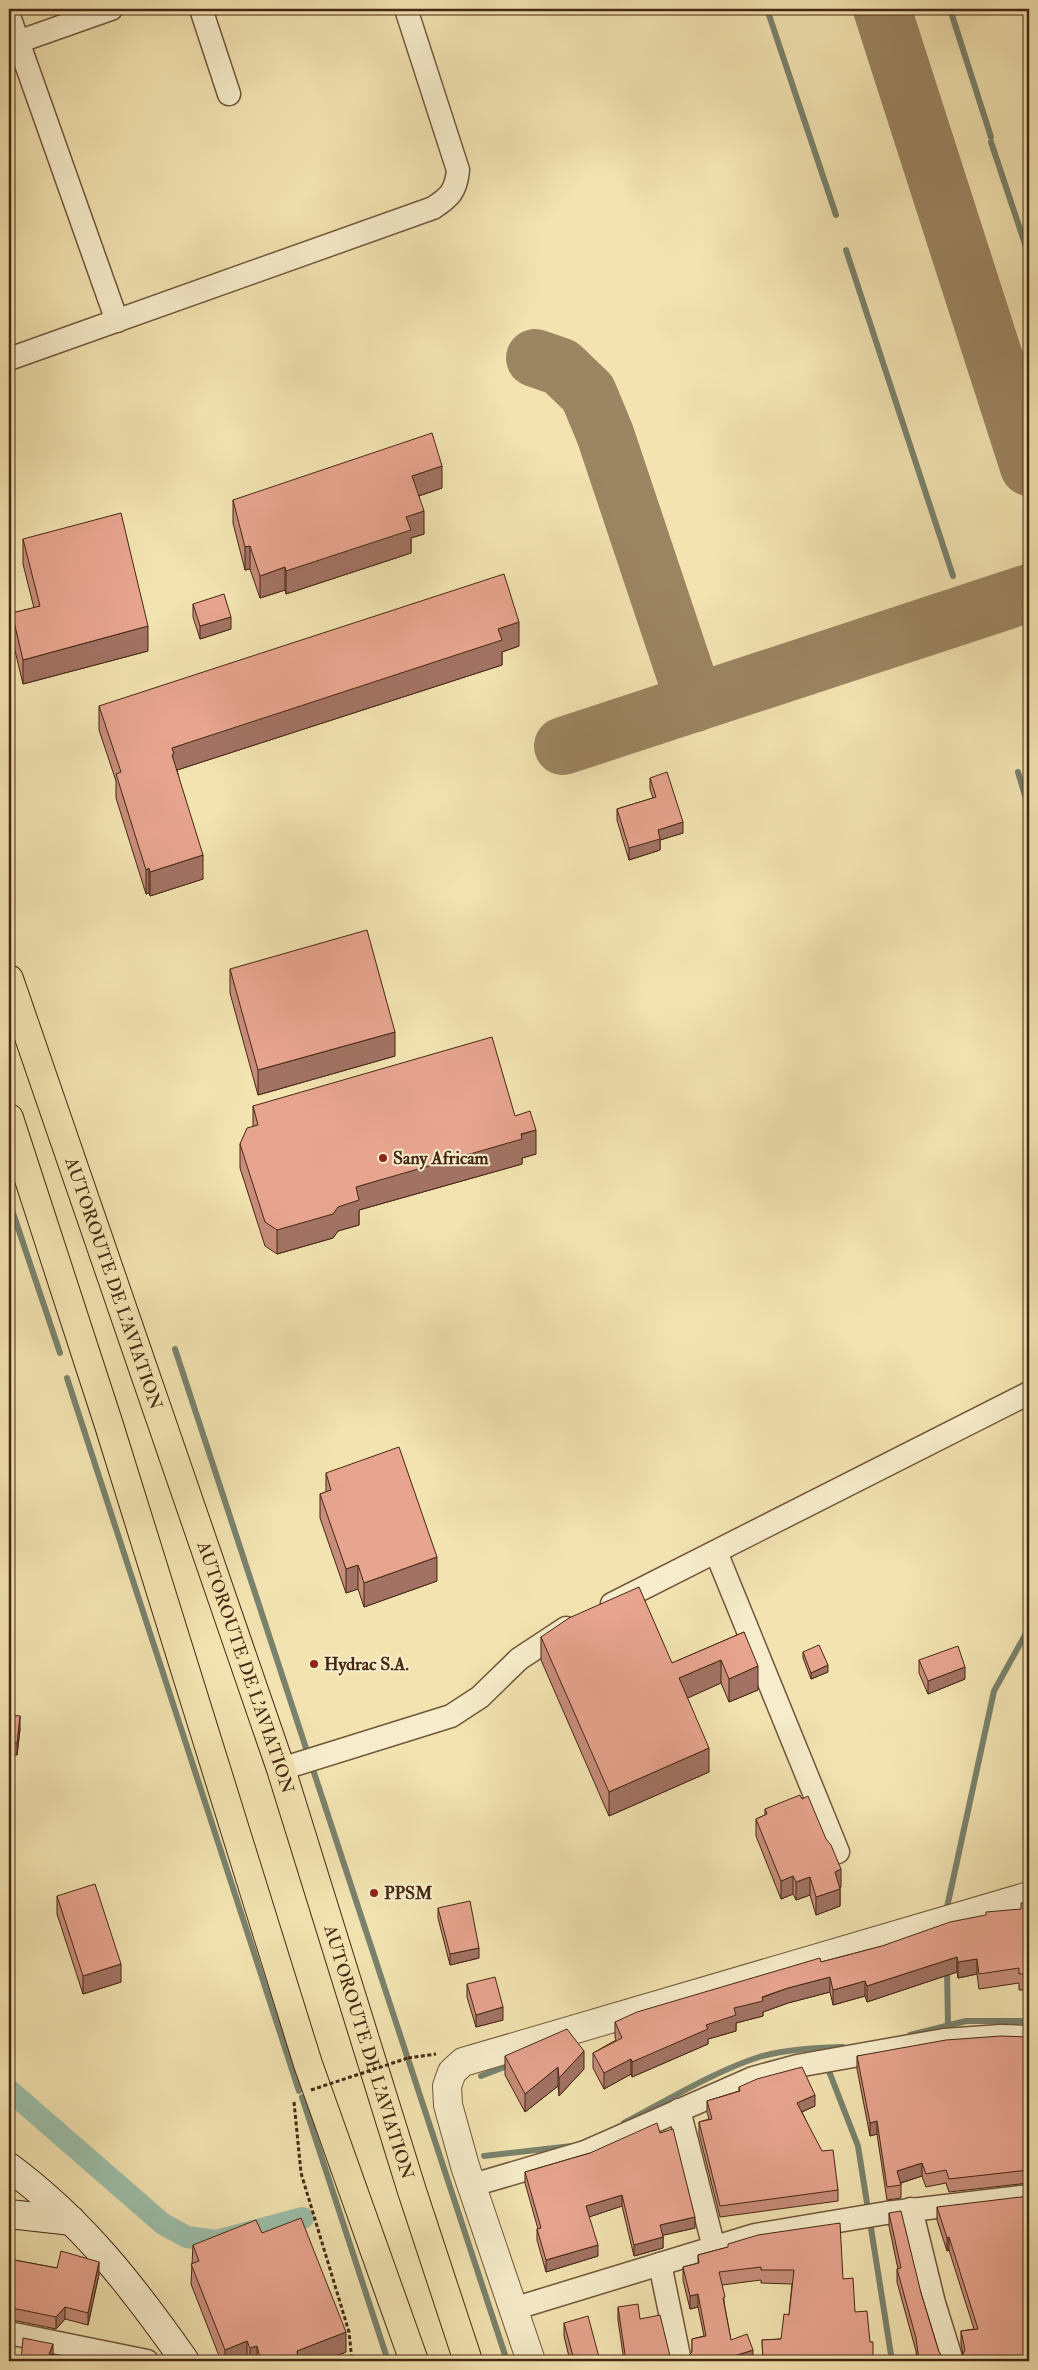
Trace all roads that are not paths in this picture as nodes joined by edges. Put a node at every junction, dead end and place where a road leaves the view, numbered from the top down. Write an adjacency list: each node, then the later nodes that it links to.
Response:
1 (110, 9): 5 (street)
2 (201, 9): 6 (street)
3 (406, 9): 7 (street)
4 (9, 16): 5 (street)
5 (14, 44): 7 (street)
6 (229, 94)
7 (117, 321): 8 (street)
8 (9, 359)
9 (9, 978): 13 (highway, AUTOROUTE DE L'AVIATION)
10 (9, 1118): 32 (highway)
11 (1029, 1393): 12 (street)
12 (716, 1552): 13 (street); 14 (street)
13 (281, 1769): 33 (highway, AUTOROUTE DE L'AVIATION)
14 (838, 1852)
15 (1029, 1896): 20 (street)
16 (1029, 2037): 17 (street)
17 (679, 2110): 20 (street); 26 (street)
18 (9, 2167): 21 (street)
19 (9, 2183): 21 (street)
20 (473, 2185): 28 (street)
21 (36, 2187): 25 (street)
22 (1029, 2196): 23 (street)
23 (911, 2210): 26 (street); 36 (street)
24 (9, 2214): 25 (street)
25 (72, 2221): 31 (street)
26 (714, 2248): 27 (street)
27 (660, 2264): 28 (street); 35 (street)
28 (513, 2309): 34 (street)
29 (9, 2333): 30 (street)
30 (147, 2361)
31 (185, 2361)
32 (414, 2361)
33 (468, 2361)
34 (531, 2361)
35 (680, 2361)
36 (952, 2361)

